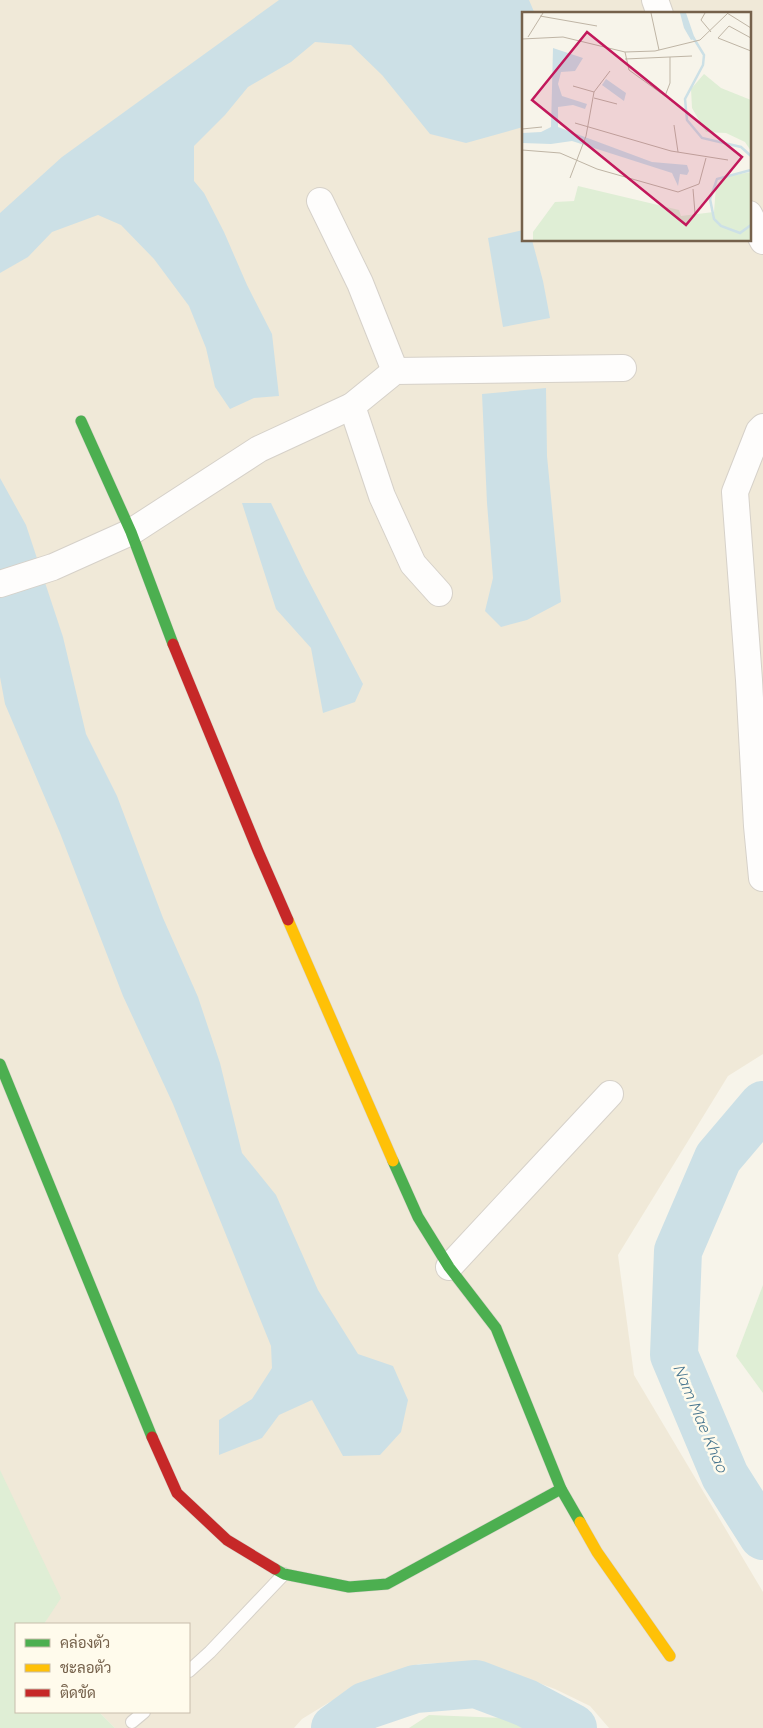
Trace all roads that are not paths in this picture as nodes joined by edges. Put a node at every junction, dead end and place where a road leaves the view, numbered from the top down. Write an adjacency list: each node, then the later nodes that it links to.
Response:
1 (655, 0): 2 (street)
2 (659, 12)
3 (320, 202): 7 (street)
4 (750, 216): 5 (street)
5 (763, 241)
6 (623, 368): 7 (street)
7 (394, 371): 8 (street)
8 (352, 406): 11 (street); 13 (street)
9 (81, 422): 11 (street)
10 (763, 428): 14 (street)
11 (131, 532): 12 (street); 17 (street)
12 (0, 584)
13 (439, 592)
14 (763, 878)
15 (0, 1064): 19 (street)
16 (610, 1094): 17 (street)
17 (450, 1267): 18 (street)
18 (561, 1489): 19 (street); 20 (street)
19 (284, 1574): 21 (lane)
20 (670, 1656)
21 (190, 1670)
22 (143, 1713): 23 (lane)
23 (132, 1722)

